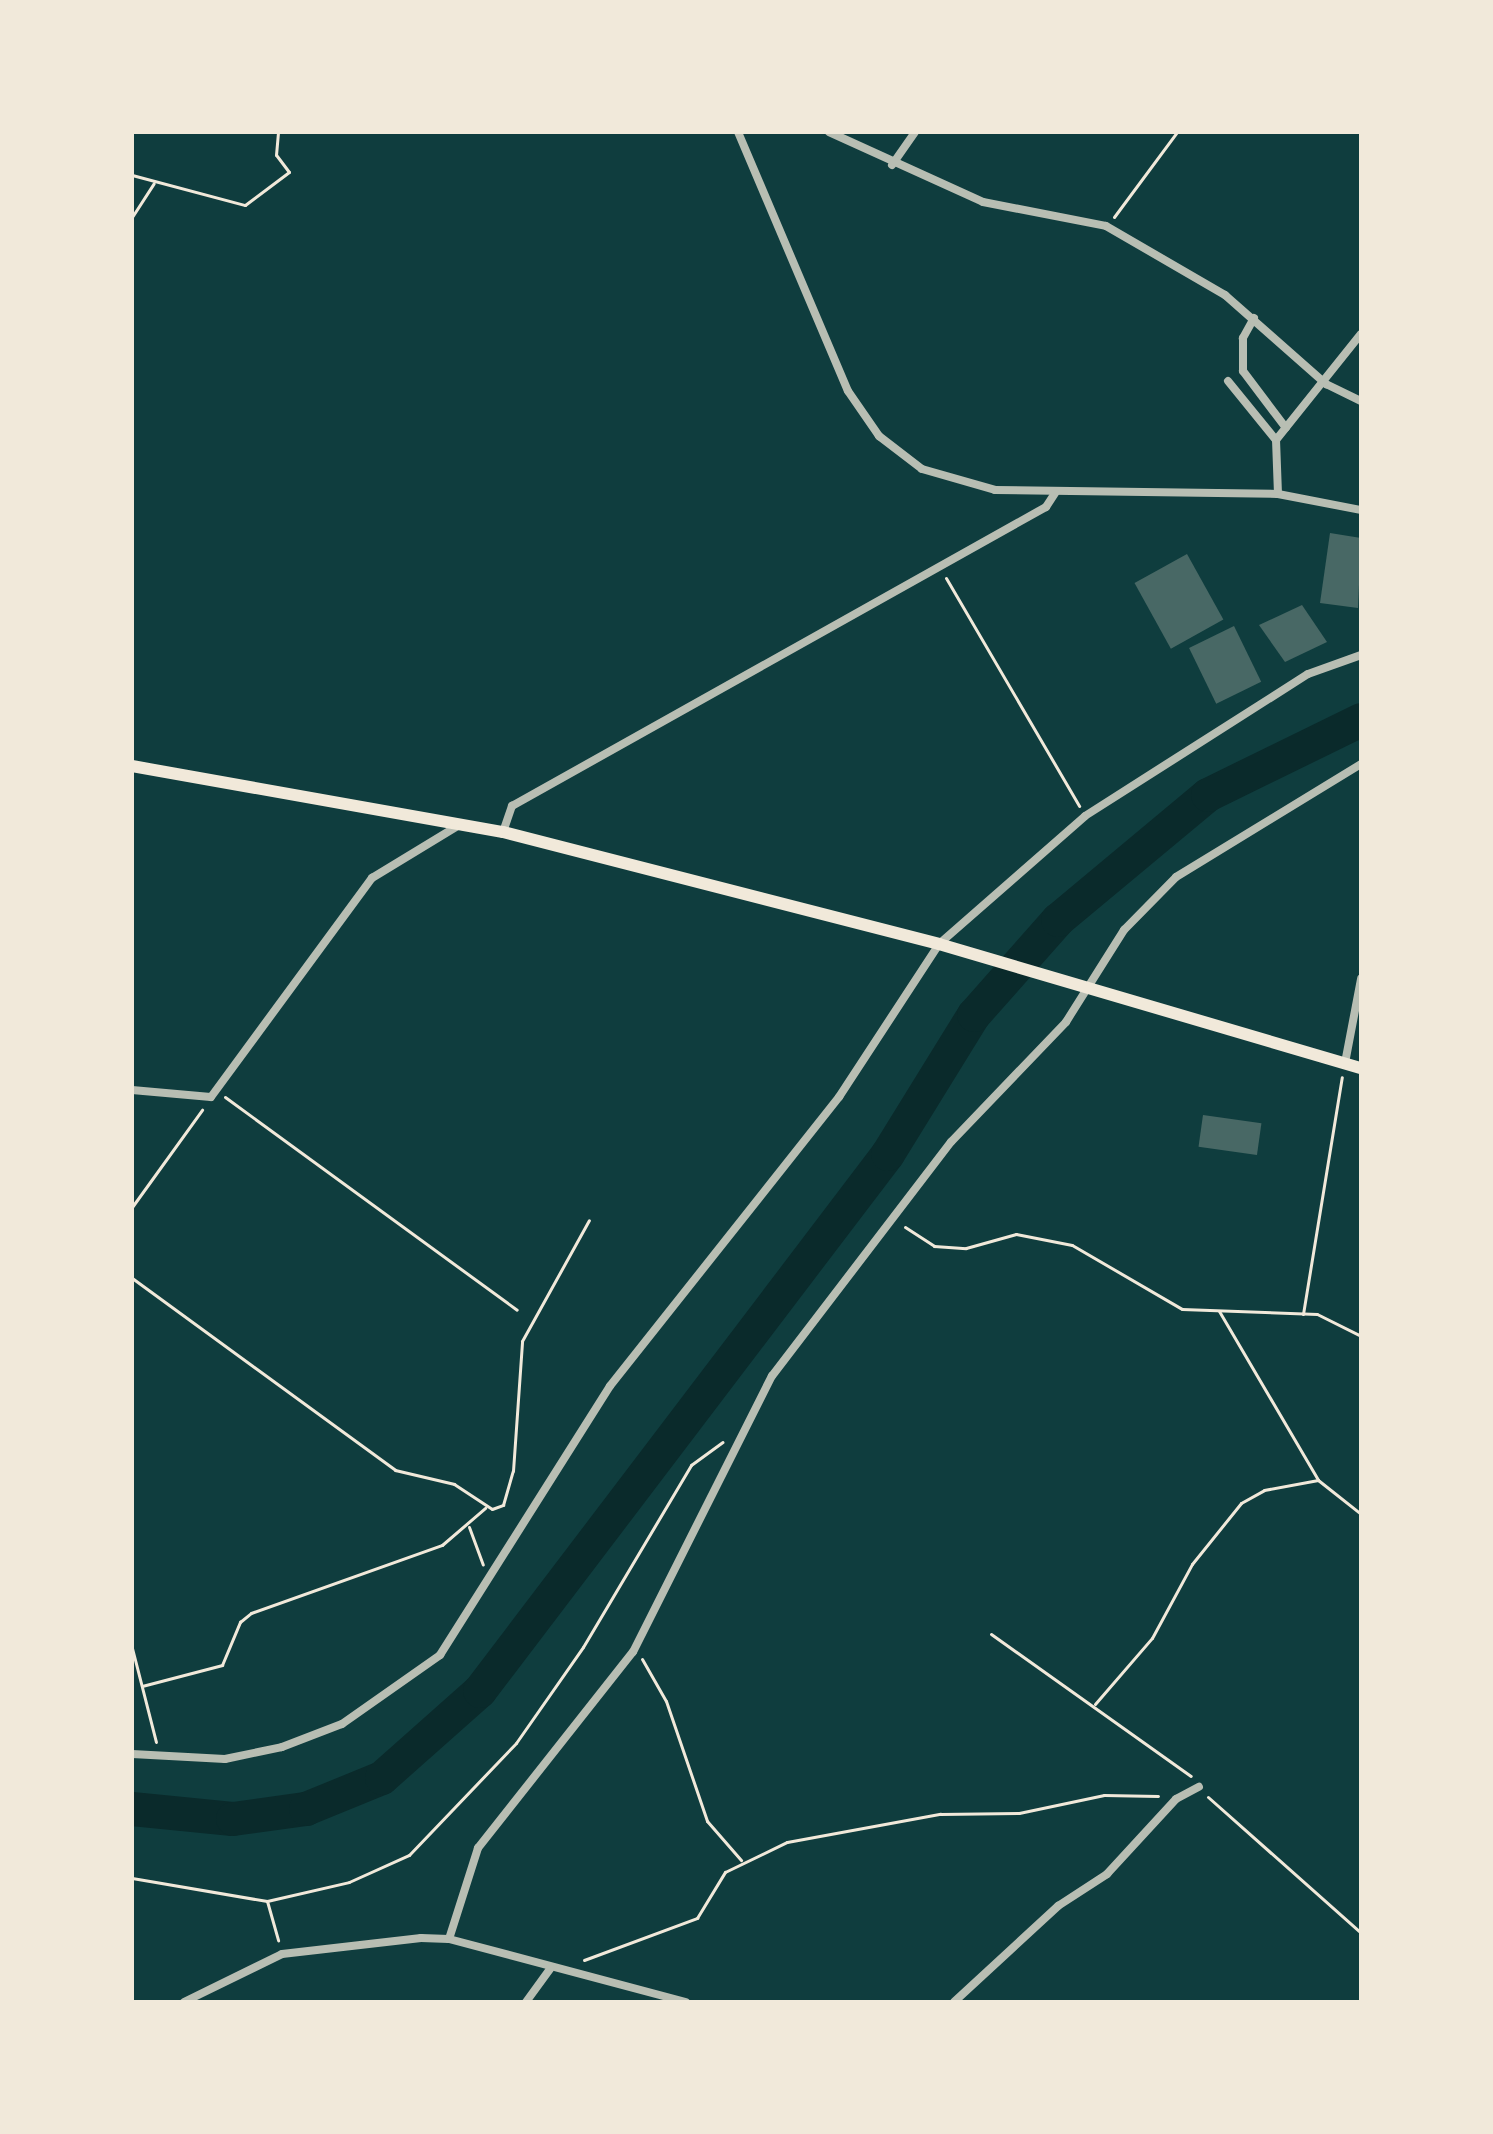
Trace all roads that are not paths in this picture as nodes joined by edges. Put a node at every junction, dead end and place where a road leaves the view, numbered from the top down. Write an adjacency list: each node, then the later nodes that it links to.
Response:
1 (738, 132): 12 (street)
2 (829, 132): 4 (street)
3 (915, 132): 4 (street)
4 (892, 165): 5 (street)
5 (1254, 318): 8 (street); 10 (street)
6 (1361, 334): 8 (street)
7 (1228, 381): 11 (street)
8 (1326, 384): 9 (street); 10 (street)
9 (1361, 401)
10 (1286, 428): 11 (street)
11 (1276, 440): 13 (street)
12 (1055, 493): 13 (street); 19 (street)
13 (1278, 494): 14 (street)
14 (1361, 510)
15 (1361, 655): 20 (street)
16 (1361, 764): 22 (street)
17 (132, 766): 18 (main road)
18 (459, 825): 19 (main road); 25 (street)
19 (503, 832): 20 (main road)
20 (939, 944): 22 (main road); 26 (street)
21 (1361, 979): 23 (street)
22 (1084, 990): 23 (main road); 28 (street)
23 (1345, 1063): 24 (main road)
24 (1361, 1068)
25 (132, 1090)
26 (132, 1754)
27 (1199, 1787): 33 (street)
28 (449, 1939): 29 (street); 30 (street)
29 (550, 1969): 31 (street); 32 (street)
30 (184, 2002)
31 (526, 2002)
32 (686, 2002)
33 (954, 2002)

